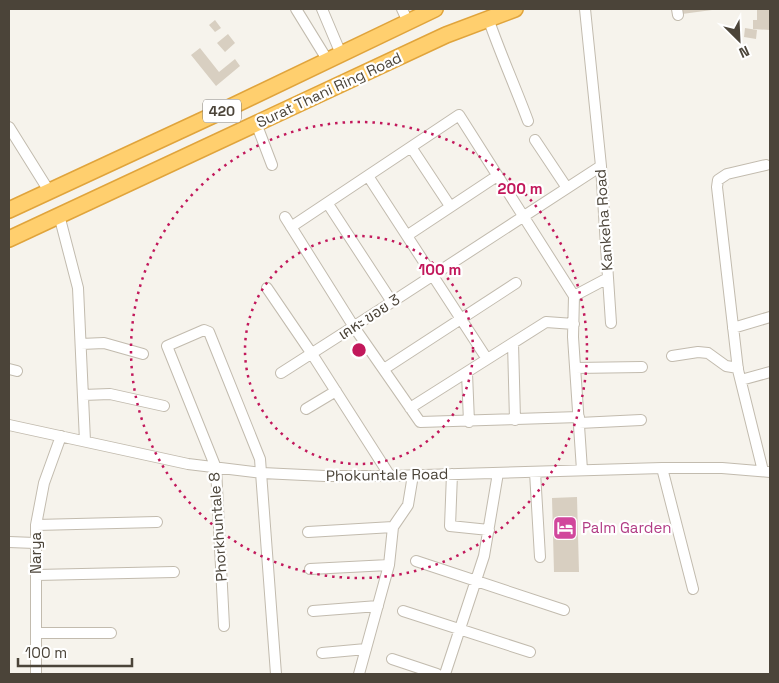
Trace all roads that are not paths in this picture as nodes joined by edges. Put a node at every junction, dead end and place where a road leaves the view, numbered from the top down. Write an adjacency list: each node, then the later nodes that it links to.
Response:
1 (296, 9): 9 (street)
2 (322, 9): 8 (street)
3 (435, 9): 6 (highway, Surat Thani Ring Road / 420)
4 (514, 9): 7 (highway, Surat Thani Ring Road / 420)
5 (585, 9): 19 (street, Kankeha Road)
6 (405, 15): 8 (highway, Surat Thani Ring Road / 420)
7 (488, 18): 11 (street); 12 (highway, Surat Thani Ring Road / 420)
8 (342, 54): 9 (highway, Surat Thani Ring Road / 420)
9 (328, 61): 10 (highway, Surat Thani Ring Road / 420)
10 (230, 107): 14 (highway); 23 (highway, Surat Thani Ring Road / 420)
11 (528, 121)
12 (256, 123): 14 (highway, Surat Thani Ring Road / 420); 18 (street)
13 (9, 127): 23 (street)
14 (241, 130): 27 (highway, Surat Thani Ring Road / 420)
15 (535, 140): 22 (street)
16 (412, 147): 20 (street); 21 (street); 25 (street)
17 (766, 164): 44 (street)
18 (272, 165)
19 (601, 166): 22 (street, เคหะ ขอย 3); 34 (street, Kankeha Road)
20 (368, 176): 24 (street); 31 (street)
21 (497, 176): 25 (street); 28 (street)
22 (567, 188): 28 (street, เคหะ ขอย 3)
23 (49, 191): 26 (highway, Surat Thani Ring Road / 420)
24 (328, 204): 30 (street); 38 (street)
25 (450, 206): 31 (street)
26 (9, 210)
27 (60, 215): 32 (highway, Surat Thani Ring Road / 420); 46 (street)
28 (523, 216): 33 (street, เคหะ ขอย 3); 37 (street)
29 (285, 217): 30 (street)
30 (291, 227): 43 (street)
31 (408, 235): 33 (street)
32 (9, 239)
33 (434, 275): 38 (street, เคหะ ขอย 3); 40 (street)
34 (608, 278): 37 (street, Kankeha Road); 41 (street)
35 (516, 283): 40 (street)
36 (267, 288): 48 (street)
37 (574, 296): 42 (street)
38 (392, 302): 43 (street, เคหะ ขอย 3)
39 (770, 317): 44 (street)
40 (461, 319): 50 (street); 54 (street)
41 (611, 323)
42 (574, 324): 45 (street); 52 (street)
43 (354, 326): 48 (street, เคหะ ขอย 3); 54 (street)
44 (734, 328): 53 (street)
45 (513, 342): 50 (street); 64 (street)
46 (81, 344): 47 (street); 60 (street)
47 (144, 354)
48 (312, 354): 56 (street, เคหะ ขอย 3); 59 (street)
49 (672, 356): 53 (street)
50 (488, 359): 57 (street)
51 (642, 367): 52 (street)
52 (576, 368): 65 (street)
53 (738, 368): 58 (street)
54 (384, 369): 62 (street)
55 (770, 372): 58 (street)
56 (281, 373)
57 (467, 373): 62 (street); 67 (street)
58 (741, 380): 75 (street)
59 (336, 391): 63 (street); 80 (street)
60 (83, 395): 61 (street); 70 (street)
61 (164, 406)
62 (410, 408): 67 (street)
63 (306, 409)
64 (515, 420): 65 (street); 67 (street)
65 (579, 420): 66 (street); 73 (street)
66 (641, 420)
67 (469, 422)
68 (9, 425): 69 (street, Phokuntale Road)
69 (61, 436): 70 (street, Phokuntale Road); 82 (street, Narya)
70 (85, 441): 71 (street, Phokuntale Road)
71 (216, 468): 76 (street, Phokuntale Road); 76 (street, Phorkhuntale 8); 100 (street, Phorkhuntale 8)
72 (662, 468): 73 (street, Phokuntale Road); 75 (street, Phokuntale Road); 95 (street)
73 (582, 470): 74 (street, Phokuntale Road)
74 (535, 472): 77 (street, Phokuntale Road); 88 (street)
75 (767, 472)
76 (262, 473): 80 (street, Phokuntale Road); 109 (street)
77 (498, 473): 78 (street, Phokuntale Road); 84 (street)
78 (452, 474): 79 (street, Phokuntale Road); 84 (street)
79 (413, 475): 80 (street, Phokuntale Road); 83 (street)
80 (390, 476)
81 (157, 522): 82 (street)
82 (36, 525): 87 (street, Narya)
83 (393, 527): 85 (street); 90 (street)
84 (489, 530): 94 (street)
85 (308, 532)
86 (9, 542): 87 (street)
87 (35, 542): 93 (street, Narya)
88 (540, 557)
89 (416, 561): 94 (street)
90 (390, 565): 91 (street); 96 (street)
91 (310, 569)
92 (174, 572): 93 (street)
93 (36, 575): 102 (street, Narya)
94 (477, 581): 97 (street); 101 (street)
95 (693, 589)
96 (378, 606): 98 (street); 104 (street)
97 (564, 610)
98 (313, 611)
99 (403, 611): 101 (street)
100 (224, 626)
101 (461, 629): 105 (street); 112 (street)
102 (36, 633): 103 (street); 108 (street, Narya)
103 (111, 634)
104 (366, 649): 106 (street); 110 (street)
105 (530, 652)
106 (322, 653)
107 (392, 658): 111 (street)
108 (36, 674)
109 (276, 674)
110 (359, 674)
111 (437, 674)
112 (445, 674)

